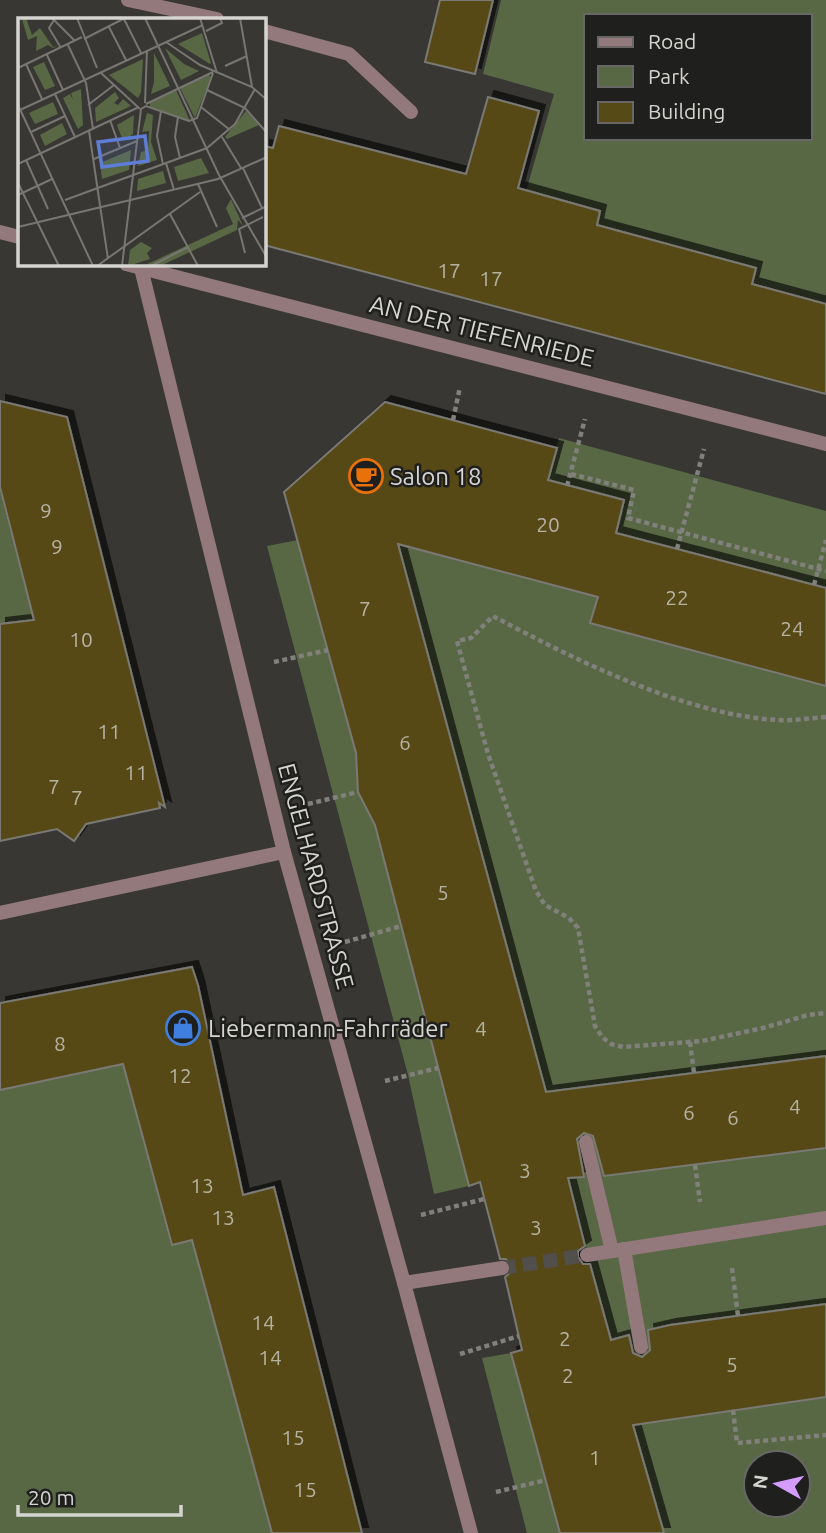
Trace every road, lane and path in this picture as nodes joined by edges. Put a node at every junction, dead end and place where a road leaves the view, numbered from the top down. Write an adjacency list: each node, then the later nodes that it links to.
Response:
1 (128, 0): 2 (street)
2 (213, 18)
3 (266, 32): 4 (street)
4 (411, 112)
5 (0, 232): 6 (street)
6 (18, 237)
7 (134, 266): 8 (street, AN DER TIEFENRIEDE)
8 (141, 268): 9 (street, AN DER TIEFENRIEDE); 21 (street, ENGELHARDSTRASSE)
9 (594, 383): 10 (street, AN DER TIEFENRIEDE); 12 (path)
10 (714, 415): 11 (street, AN DER TIEFENRIEDE); 14 (path)
11 (826, 444)
12 (571, 474): 13 (path); 14 (path)
13 (567, 485)
14 (681, 533): 16 (path); 17 (path)
15 (826, 541): 17 (path)
16 (677, 549)
17 (818, 569): 18 (path); 19 (path)
18 (826, 572)
19 (814, 585)
20 (328, 649): 21 (path)
21 (240, 670): 24 (street, ENGELHARDSTRASSE)
22 (826, 717): 30 (path)
23 (358, 792): 24 (path)
24 (274, 813): 25 (street, ENGELHARDSTRASSE)
25 (284, 852): 26 (street); 28 (street, ENGELHARDSTRASSE)
26 (0, 912)
27 (401, 926): 28 (path)
28 (312, 950): 33 (street, ENGELHARDSTRASSE)
29 (826, 1013): 30 (path)
30 (690, 1042): 32 (path)
31 (438, 1068): 33 (path)
32 (694, 1073)
33 (351, 1091): 37 (street, ENGELHARDSTRASSE)
34 (586, 1142): 39 (street)
35 (485, 1199): 37 (path)
36 (826, 1218): 38 (street)
37 (388, 1223): 42 (street, ENGELHARDSTRASSE)
38 (728, 1233): 39 (street); 43 (path)
39 (618, 1250): 40 (street); 45 (street)
40 (587, 1255)
41 (502, 1268): 42 (street)
42 (404, 1283): 46 (street, ENGELHARDSTRASSE)
43 (738, 1316)
44 (519, 1336): 46 (path)
45 (641, 1347)
46 (426, 1363): 50 (street, ENGELHARDSTRASSE)
47 (733, 1410): 48 (path)
48 (826, 1435)
49 (546, 1480): 50 (path)
50 (462, 1501): 51 (street, ENGELHARDSTRASSE)
51 (471, 1533)

